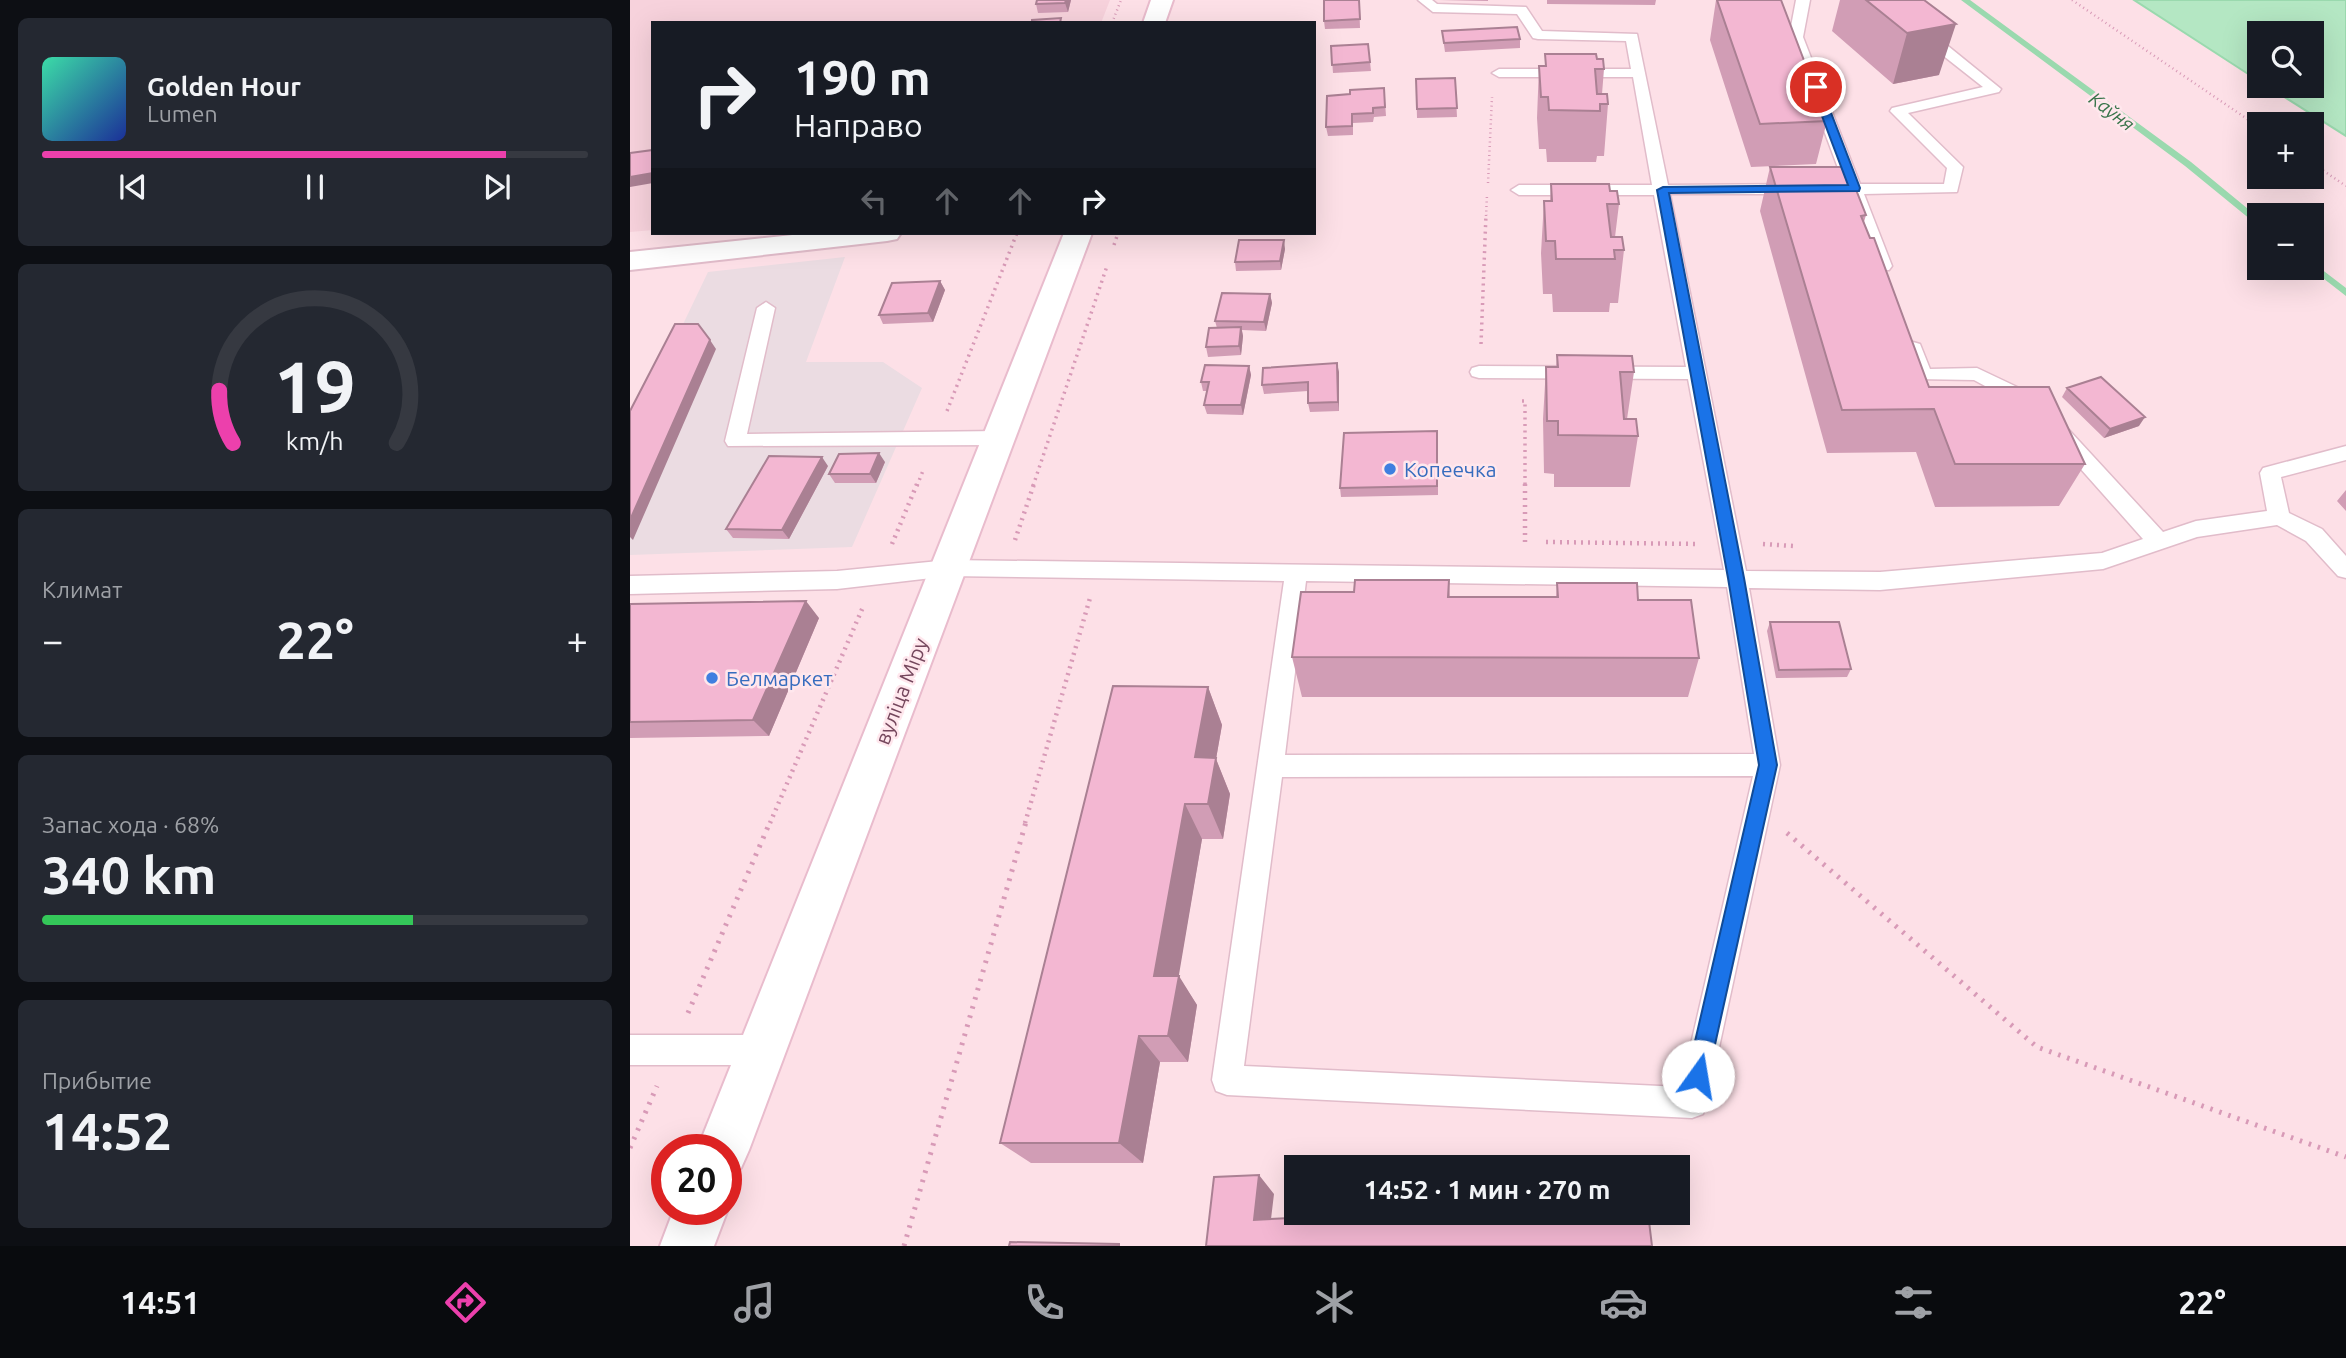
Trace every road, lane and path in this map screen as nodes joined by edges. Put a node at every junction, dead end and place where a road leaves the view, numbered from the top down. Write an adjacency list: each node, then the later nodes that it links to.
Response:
1 (1121, 0): 7 (path)
2 (1162, 0): 8 (main road)
3 (1425, 0): 6 (lane)
4 (1803, 0): 15 (lane)
5 (2072, 0): 12 (path)
6 (1521, 5): 11 (lane)
7 (1113, 21)
8 (1155, 21)
9 (1912, 24): 15 (lane)
10 (1499, 73): 11 (lane); 25 (path)
11 (1640, 73): 17 (lane)
12 (2247, 119)
13 (2324, 171): 14 (path)
14 (2346, 186)
15 (1855, 188): 17 (lane); 22 (lane)
16 (1519, 190): 17 (lane)
17 (1663, 190): 26 (lane)
18 (869, 235): 21 (main road)
19 (1096, 239): 27 (main road, вуліца Міру)
20 (1109, 259): 34 (path)
21 (630, 261)
22 (1891, 288)
23 (766, 308): 27 (lane)
24 (1905, 325): 30 (lane)
25 (1479, 372): 26 (lane); 31 (path)
26 (1698, 373): 31 (lane)
27 (1000, 438): 33 (main road, вуліца Міру)
28 (2346, 453): 29 (lane)
29 (2279, 517): 30 (lane); 35 (lane)
30 (2159, 542): 37 (lane)
31 (1730, 544): 32 (path); 37 (lane)
32 (1803, 547)
33 (949, 568): 34 (lane); 38 (lane); 46 (main road, вуліца Міру)
34 (1006, 569): 36 (lane)
35 (2346, 570)
36 (1296, 572): 37 (lane); 42 (lane)
37 (1736, 578): 41 (lane)
38 (630, 585)
39 (1077, 597): 52 (path)
40 (866, 600): 45 (path)
41 (1768, 765): 42 (lane); 43 (lane)
42 (1271, 766): 43 (lane)
43 (1758, 808): 49 (path)
44 (630, 1050): 45 (lane)
45 (672, 1050): 46 (lane); 48 (path)
46 (761, 1050): 47 (main road, вуліца Міру)
47 (729, 1134)
48 (630, 1148)
49 (2346, 1157)
50 (695, 1225): 51 (main road)
51 (687, 1246)
52 (904, 1246)

